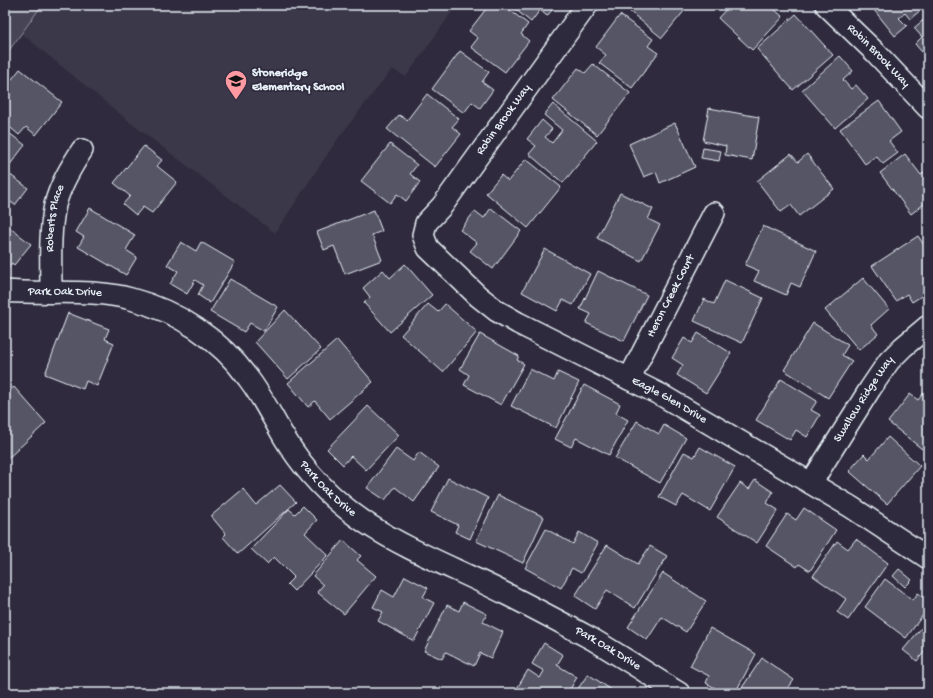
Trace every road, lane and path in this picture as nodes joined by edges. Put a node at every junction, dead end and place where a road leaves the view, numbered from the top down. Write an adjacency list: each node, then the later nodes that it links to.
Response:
1 (587, 5): 6 (street, Robin Brook Way)
2 (826, 5): 3 (street, Robin Brook Way)
3 (928, 108)
4 (82, 150): 8 (street, Roberts Place)
5 (714, 213): 10 (street, Heron Creek Court)
6 (422, 234): 10 (street, Eagle Glen Drive)
7 (5, 291): 8 (street, Park Oak Drive)
8 (51, 292): 13 (street, Park Oak Drive)
9 (928, 326): 11 (street, Swallow Ridge Way)
10 (629, 379): 11 (street, Eagle Glen Drive)
11 (811, 483): 12 (street, Eagle Glen Drive)
12 (928, 558)
13 (679, 693)

